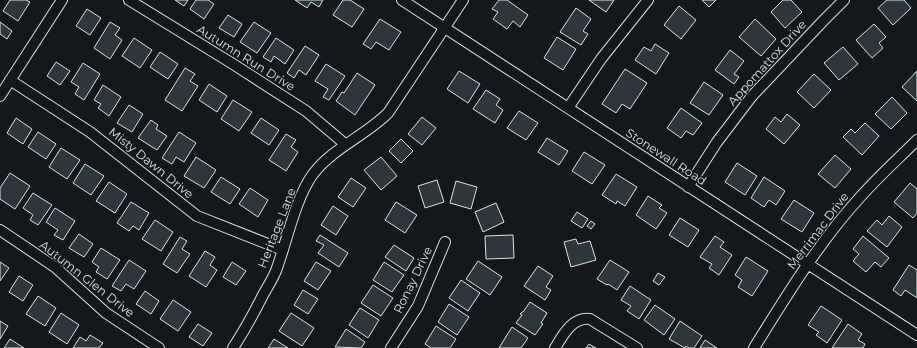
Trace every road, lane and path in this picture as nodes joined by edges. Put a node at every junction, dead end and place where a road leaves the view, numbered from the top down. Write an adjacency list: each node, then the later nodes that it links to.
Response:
1 (62, 0): 8 (street)
2 (129, 0): 12 (street, Autumn Run Drive)
3 (402, 0): 7 (street, Stonewall Road)
4 (463, 0): 7 (street, Heritage Lane)
5 (648, 0): 10 (street)
6 (844, 0): 13 (street, Appomattox Drive)
7 (444, 27): 10 (street, Stonewall Road); 12 (street, Heritage Lane)
8 (10, 80): 9 (street); 16 (street, Misty Dawn Drive)
9 (0, 96)
10 (568, 108): 13 (street, Stonewall Road)
11 (916, 141): 17 (street, Merrimac Drive)
12 (345, 144): 16 (street, Heritage Lane)
13 (688, 187): 17 (street, Stonewall Road)
14 (0, 230): 19 (street, Autumn Glen Drive)
15 (445, 242): 21 (street, Ronay Drive)
16 (283, 250): 20 (street, Heritage Lane)
17 (808, 264): 18 (street, Stonewall Road); 24 (street, Merrimac Drive)
18 (917, 335)
19 (159, 348)
20 (233, 348)
21 (391, 348)
22 (555, 348): 23 (street)
23 (637, 348)
24 (754, 348)

